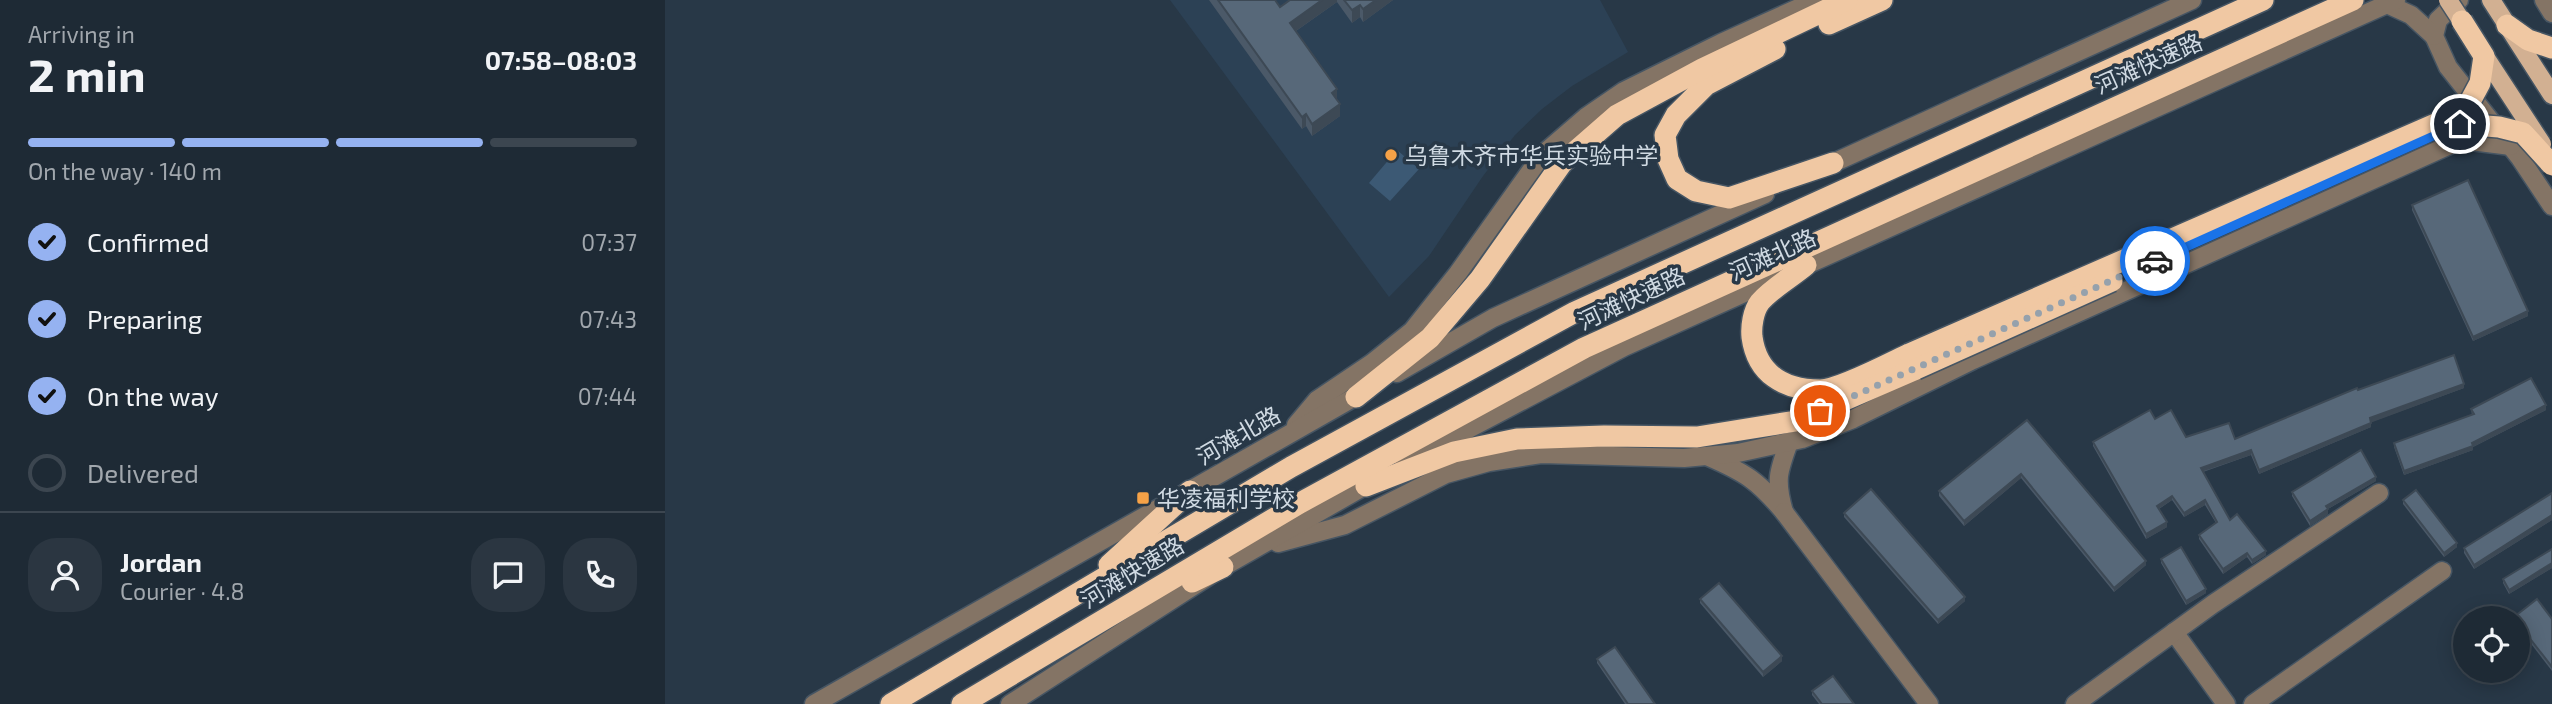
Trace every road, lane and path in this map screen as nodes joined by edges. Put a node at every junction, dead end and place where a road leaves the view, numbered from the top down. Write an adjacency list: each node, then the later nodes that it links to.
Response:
1 (1816, 0): 25 (street)
2 (1847, 0): 14 (highway)
3 (1882, 0): 14 (highway)
4 (2192, 0): 19 (street, 河滩北路)
5 (2263, 0): 35 (highway, 河滩快速路)
6 (2353, 0): 37 (highway, 河滩快速路)
7 (2448, 0): 12 (main road, bridge)
8 (2459, 0): 13 (street)
9 (2491, 0): 11 (main road)
10 (2391, 2): 13 (street); 22 (street, 河滩北路)
11 (2507, 25): 15 (highway); 16 (main road)
12 (2469, 33): 18 (main road, bridge); 23 (highway, bridge)
13 (2434, 36): 17 (street)
14 (1776, 40): 19 (highway); 24 (highway)
15 (2552, 48)
16 (2552, 95)
17 (2511, 146): 21 (street); 26 (street)
18 (2552, 159)
19 (1833, 163): 24 (street, 河滩北路)
20 (2552, 166): 23 (highway, bridge)
21 (2552, 206)
22 (1806, 265): 23 (highway); 28 (street, 河滩北路)
23 (1912, 362): 28 (highway)
24 (1356, 397): 25 (street, 河滩北路)
25 (1286, 436): 29 (street, 河滩北路)
26 (1789, 442): 27 (street); 31 (street)
27 (1706, 456): 31 (street); 32 (street)
28 (1366, 486): 32 (street, 河滩北路)
29 (1190, 491): 35 (highway); 39 (street, 河滩北路)
30 (2379, 493): 36 (street)
31 (1784, 512): 42 (street)
32 (1256, 548): 33 (street, 河滩北路)
33 (1223, 567): 37 (highway); 38 (street, 河滩北路)
34 (2442, 570): 45 (street)
35 (1076, 594): 40 (highway, 河滩快速路)
36 (2174, 632): 43 (street); 44 (street)
37 (1055, 649): 41 (highway, 河滩快速路)
38 (1021, 701)
39 (814, 704)
40 (891, 704)
41 (962, 704)
42 (1929, 704)
43 (2074, 704)
44 (2226, 704)
45 (2253, 704)

